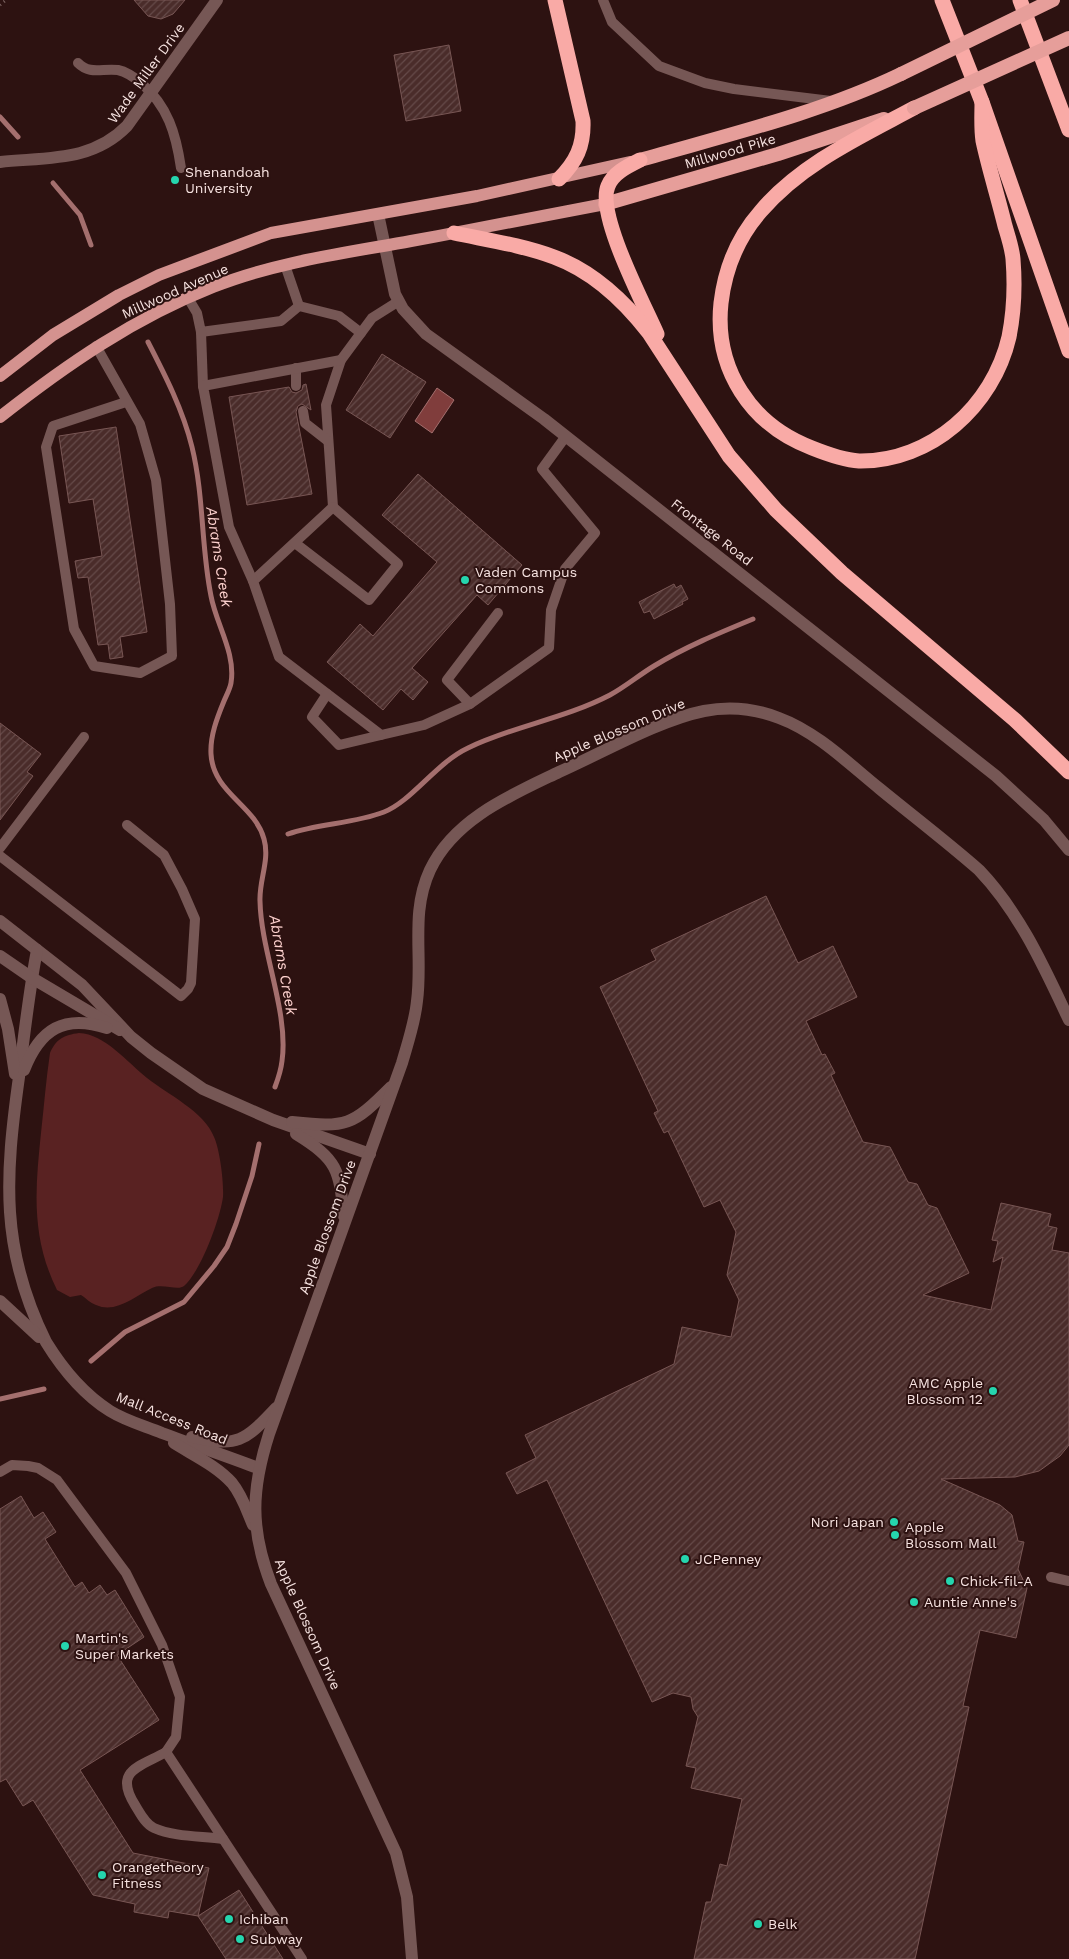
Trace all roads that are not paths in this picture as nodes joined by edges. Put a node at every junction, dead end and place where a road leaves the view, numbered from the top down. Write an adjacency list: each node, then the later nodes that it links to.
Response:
1 (217, 0): 10 (street, Wade Miller Drive)
2 (555, 0): 19 (highway)
3 (603, 0): 11 (lane)
4 (942, 0): 12 (highway)
5 (1020, 0): 14 (highway)
6 (1027, 0): 14 (highway)
7 (1053, 0): 11 (highway, Millwood Pike, bridge)
8 (1069, 38): 13 (highway, Millwood Pike, bridge)
9 (78, 63): 10 (lane)
10 (152, 93): 17 (street, Wade Miller Drive); 18 (lane)
11 (831, 101): 16 (highway, Millwood Pike)
12 (982, 102): 13 (highway); 31 (highway)
13 (914, 108): 20 (highway, Millwood Pike)
14 (1064, 115): 15 (highway)
15 (1069, 130)
16 (640, 160): 19 (main road, Millwood Pike); 20 (highway)
17 (0, 162)
18 (181, 168)
19 (559, 180): 21 (main road, Millwood Pike)
20 (605, 204): 22 (main road, Millwood Pike); 34 (highway)
21 (378, 214): 23 (street, Frontage Road); 35 (main road, Millwood Avenue)
22 (454, 233): 23 (main road, Millwood Pike); 34 (highway)
23 (385, 245): 24 (main road, Millwood Avenue); 26 (street, Frontage Road)
24 (285, 265): 25 (main road, Millwood Avenue); 27 (lane)
25 (188, 298): 28 (lane); 30 (main road, Millwood Avenue)
26 (399, 301): 29 (lane); 41 (street, Frontage Road)
27 (299, 306): 28 (lane); 29 (lane)
28 (201, 332): 36 (lane)
29 (361, 333): 32 (lane)
30 (96, 346): 38 (lane); 40 (main road, Millwood Avenue)
31 (1069, 351)
32 (341, 360): 33 (lane); 42 (lane)
33 (296, 368): 36 (lane); 37 (lane)
34 (675, 374): 51 (highway)
35 (0, 376)
36 (203, 386): 45 (lane)
37 (296, 386)
38 (126, 402): 38 (lane)
39 (303, 411): 42 (lane)
40 (0, 417)
41 (566, 436): 48 (lane); 54 (street, Frontage Road)
42 (328, 441): 43 (lane)
43 (333, 507): 44 (lane); 44 (lane)
44 (295, 543): 45 (lane)
45 (253, 581): 47 (lane)
46 (498, 613): 48 (lane)
47 (327, 694): 49 (lane); 49 (lane)
48 (470, 704): 49 (lane)
49 (381, 735)
50 (84, 736): 53 (lane)
51 (1069, 772)
52 (127, 825): 55 (lane)
53 (0, 848)
54 (1069, 850)
55 (0, 856)
56 (0, 921): 57 (street, Apple Blossom Drive)
57 (37, 950): 59 (street, Mall Access Road); 62 (street, Apple Blossom Drive)
58 (0, 956): 59 (street, Apple Blossom Drive)
59 (32, 978): 62 (street, Apple Blossom Drive); 64 (street, Mall Access Road)
60 (0, 999): 64 (street)
61 (1069, 1020): 63 (street, Apple Blossom Drive)
62 (131, 1037): 64 (street); 65 (street, Apple Blossom Drive)
63 (394, 1084): 65 (street); 66 (street, Apple Blossom Drive)
64 (17, 1089): 67 (street, Mall Access Road)
65 (273, 1120): 66 (street, Apple Blossom Drive); 69 (street)
66 (370, 1154): 69 (street, Apple Blossom Drive)
67 (7, 1170): 68 (street); 71 (street, Mall Access Road)
68 (0, 1187)
69 (345, 1221): 72 (street, Apple Blossom Drive)
70 (0, 1301): 71 (street)
71 (52, 1350): 73 (street, Mall Access Road)
72 (279, 1404): 73 (street); 74 (street, Apple Blossom Drive)
73 (146, 1427): 74 (street, Mall Access Road); 76 (street)
74 (258, 1468): 76 (street, Apple Blossom Drive)
75 (0, 1472): 79 (lane)
76 (257, 1535): 82 (street, Apple Blossom Drive)
77 (1052, 1578): 78 (lane)
78 (1069, 1581)
79 (166, 1752): 80 (lane); 80 (lane)
80 (223, 1839): 81 (lane)
81 (302, 1959)
82 (412, 1959)

